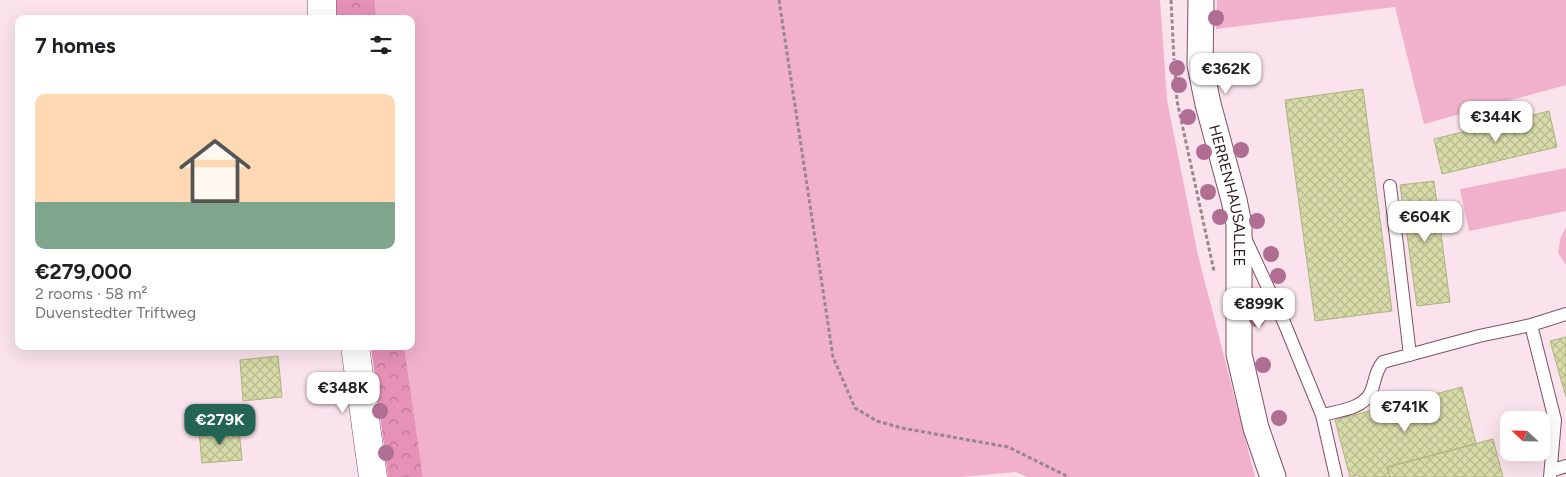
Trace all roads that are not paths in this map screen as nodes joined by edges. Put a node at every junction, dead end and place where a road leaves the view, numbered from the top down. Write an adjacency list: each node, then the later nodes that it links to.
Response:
1 (322, 0): 3 (street)
2 (1201, 0): 5 (street, HERRENHAUSALLEE)
3 (322, 15)
4 (1390, 186): 9 (lane)
5 (1239, 224): 10 (lane); 14 (street, HERRENHAUSALLEE)
6 (1566, 314): 7 (lane)
7 (1531, 325): 9 (lane); 12 (lane)
8 (356, 350): 13 (street)
9 (1410, 355): 10 (lane)
10 (1322, 415): 15 (lane)
11 (1566, 466): 12 (lane)
12 (1551, 474)
13 (372, 477)
14 (1273, 477)
15 (1336, 477)

